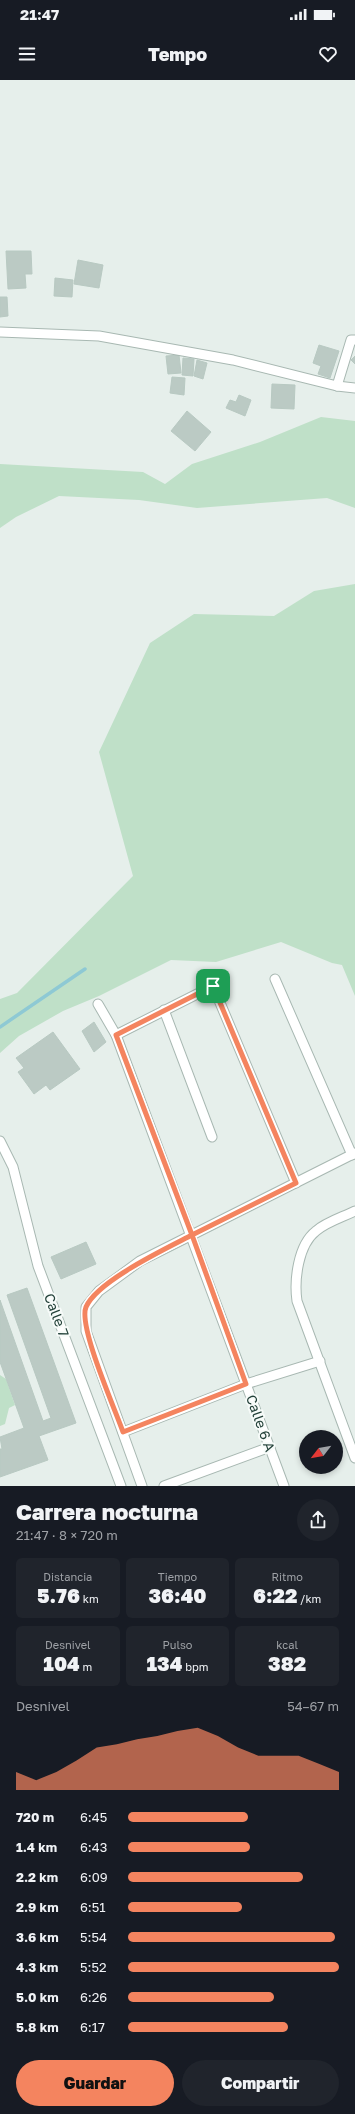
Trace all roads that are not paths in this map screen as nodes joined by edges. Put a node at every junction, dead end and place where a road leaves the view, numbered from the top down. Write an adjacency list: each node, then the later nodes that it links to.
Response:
1 (0, 332): 3 (street)
2 (355, 340): 3 (street)
3 (337, 386): 4 (street)
4 (355, 388)
5 (275, 979): 11 (street)
6 (98, 1004): 8 (street, Calle 6 A)
7 (164, 1010): 8 (street); 9 (street); 12 (street)
8 (116, 1035): 14 (street, Calle 6 A)
9 (212, 1137)
10 (0, 1141): 20 (street, Calle 7)
11 (353, 1154): 12 (street)
12 (296, 1183): 14 (street)
13 (355, 1211): 15 (street)
14 (192, 1235): 16 (street, Calle 6 A); 17 (street)
15 (320, 1361): 16 (street); 19 (street)
16 (246, 1384): 17 (street); 18 (street, Calle 6 A)
17 (123, 1432): 21 (street)
18 (270, 1447): 22 (street); 23 (street, Calle 6 A)
19 (355, 1458)
20 (122, 1486)
21 (142, 1486)
22 (164, 1486)
23 (284, 1486)

